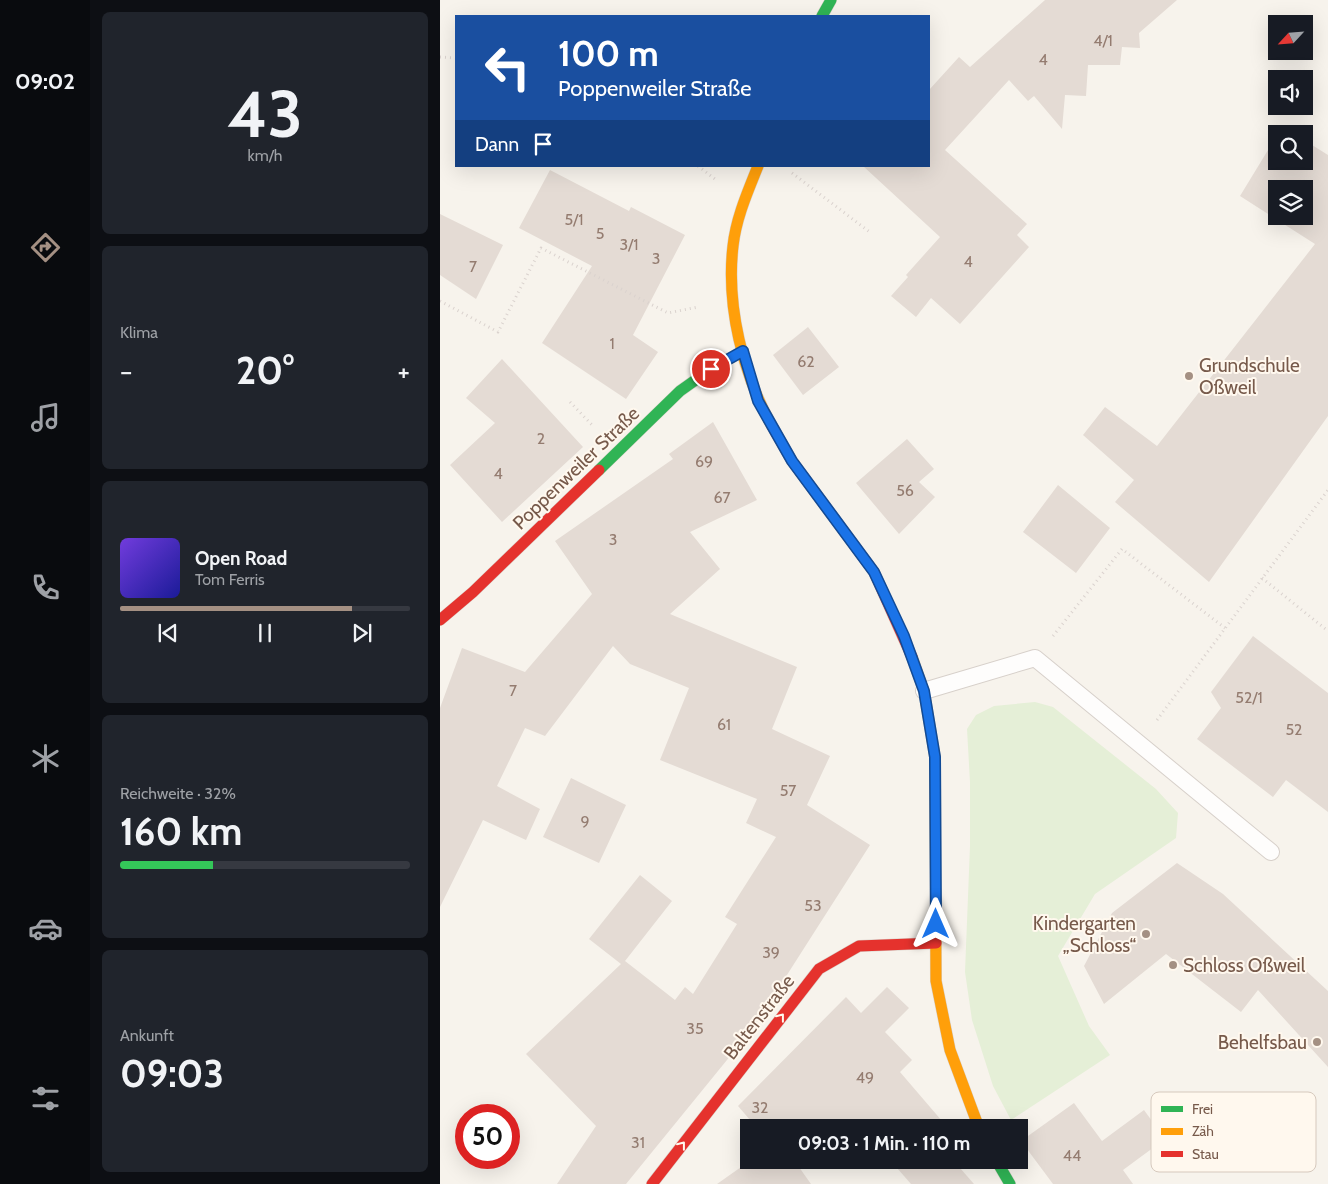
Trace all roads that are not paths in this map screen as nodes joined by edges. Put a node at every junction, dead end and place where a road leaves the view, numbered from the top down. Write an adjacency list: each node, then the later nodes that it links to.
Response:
1 (831, 0): 2 (main road)
2 (823, 15)
3 (758, 167): 4 (main road)
4 (743, 351): 5 (main road, Poppenweiler Straße); 6 (main road)
5 (440, 620)
6 (924, 691): 7 (lane); 8 (main road)
7 (1271, 852)
8 (936, 943): 9 (main road); 11 (main road, Baltenstraße, one-way to 8)
9 (976, 1119)
10 (1001, 1169): 12 (main road)
11 (652, 1184)
12 (1010, 1184)

